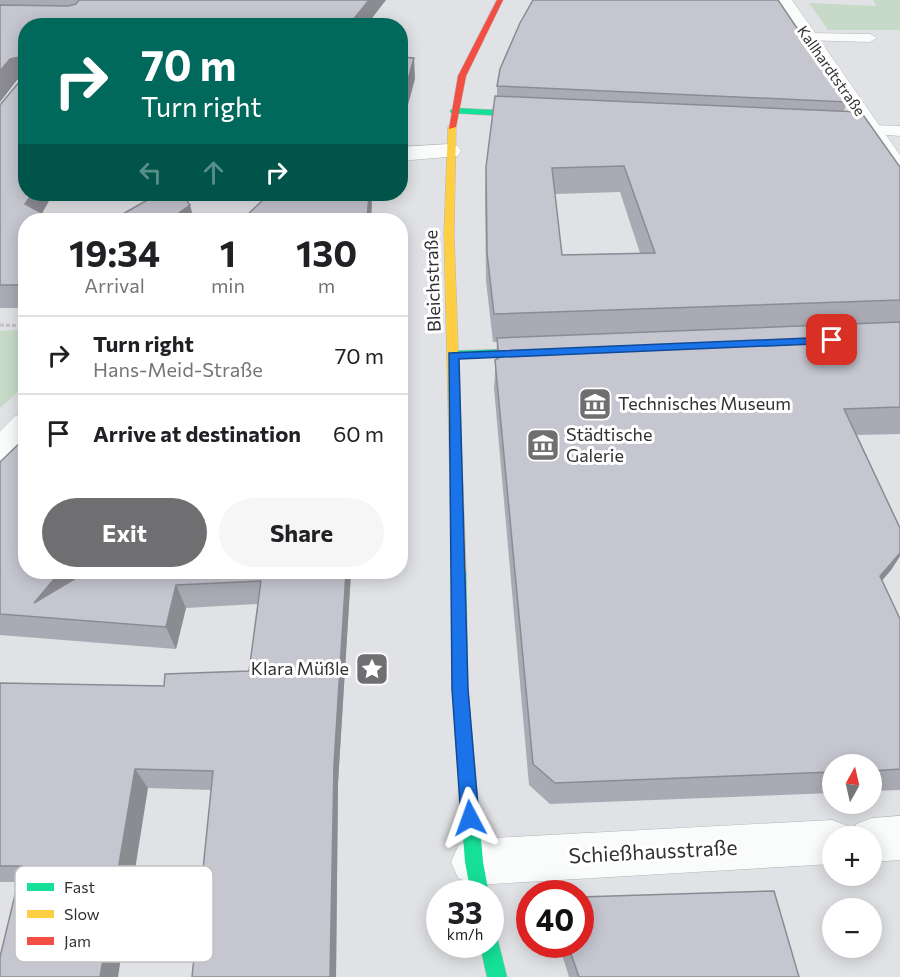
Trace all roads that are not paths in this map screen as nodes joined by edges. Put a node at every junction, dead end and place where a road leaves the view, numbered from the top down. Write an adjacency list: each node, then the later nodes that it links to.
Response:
1 (500, 0): 5 (street, Bleichstraße)
2 (783, 0): 3 (street, Kallhardtstraße)
3 (807, 37): 4 (lane); 8 (street, Kallhardtstraße)
4 (870, 38)
5 (454, 111): 6 (street); 10 (street, Bleichstraße)
6 (555, 116)
7 (849, 129): 8 (street)
8 (872, 130): 9 (lane); 12 (street, Kallhardtstraße)
9 (900, 131)
10 (450, 151): 11 (street); 14 (street, Bleichstraße)
11 (408, 154)
12 (900, 171)
13 (556, 351): 14 (street)
14 (453, 356): 20 (street, Bleichstraße)
15 (18, 432): 16 (street)
16 (0, 450)
17 (900, 838): 18 (street)
18 (882, 839)
19 (822, 843): 20 (street, Schießhausstraße)
20 (477, 878)
21 (493, 958): 22 (street)
22 (497, 977)

